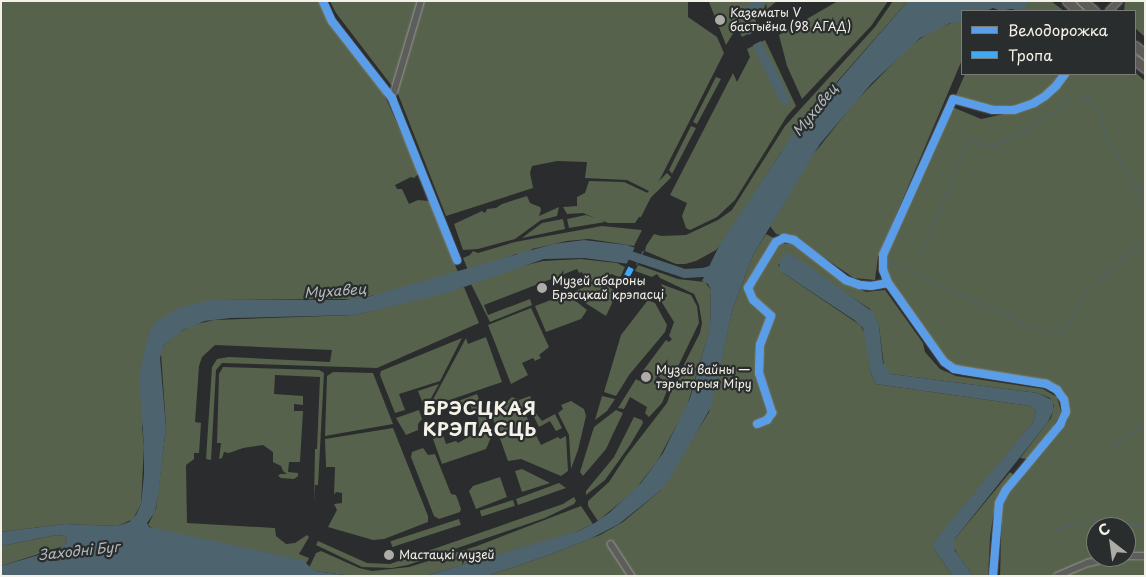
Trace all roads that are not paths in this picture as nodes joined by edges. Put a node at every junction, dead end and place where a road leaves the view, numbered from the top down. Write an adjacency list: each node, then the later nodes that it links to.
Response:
1 (323, 1): 11 (street)
2 (421, 1): 10 (street)
3 (1067, 1): 6 (highway)
4 (1082, 1): 7 (highway)
5 (1119, 1): 8 (street)
6 (1077, 10)
7 (1093, 10)
8 (1110, 10)
9 (1064, 75): 12 (street)
10 (394, 92)
11 (457, 260)
12 (888, 283): 13 (street); 17 (street)
13 (757, 424)
14 (611, 544): 16 (street)
15 (1086, 564): 18 (street)
16 (632, 576)
17 (993, 576)
18 (1057, 576)

